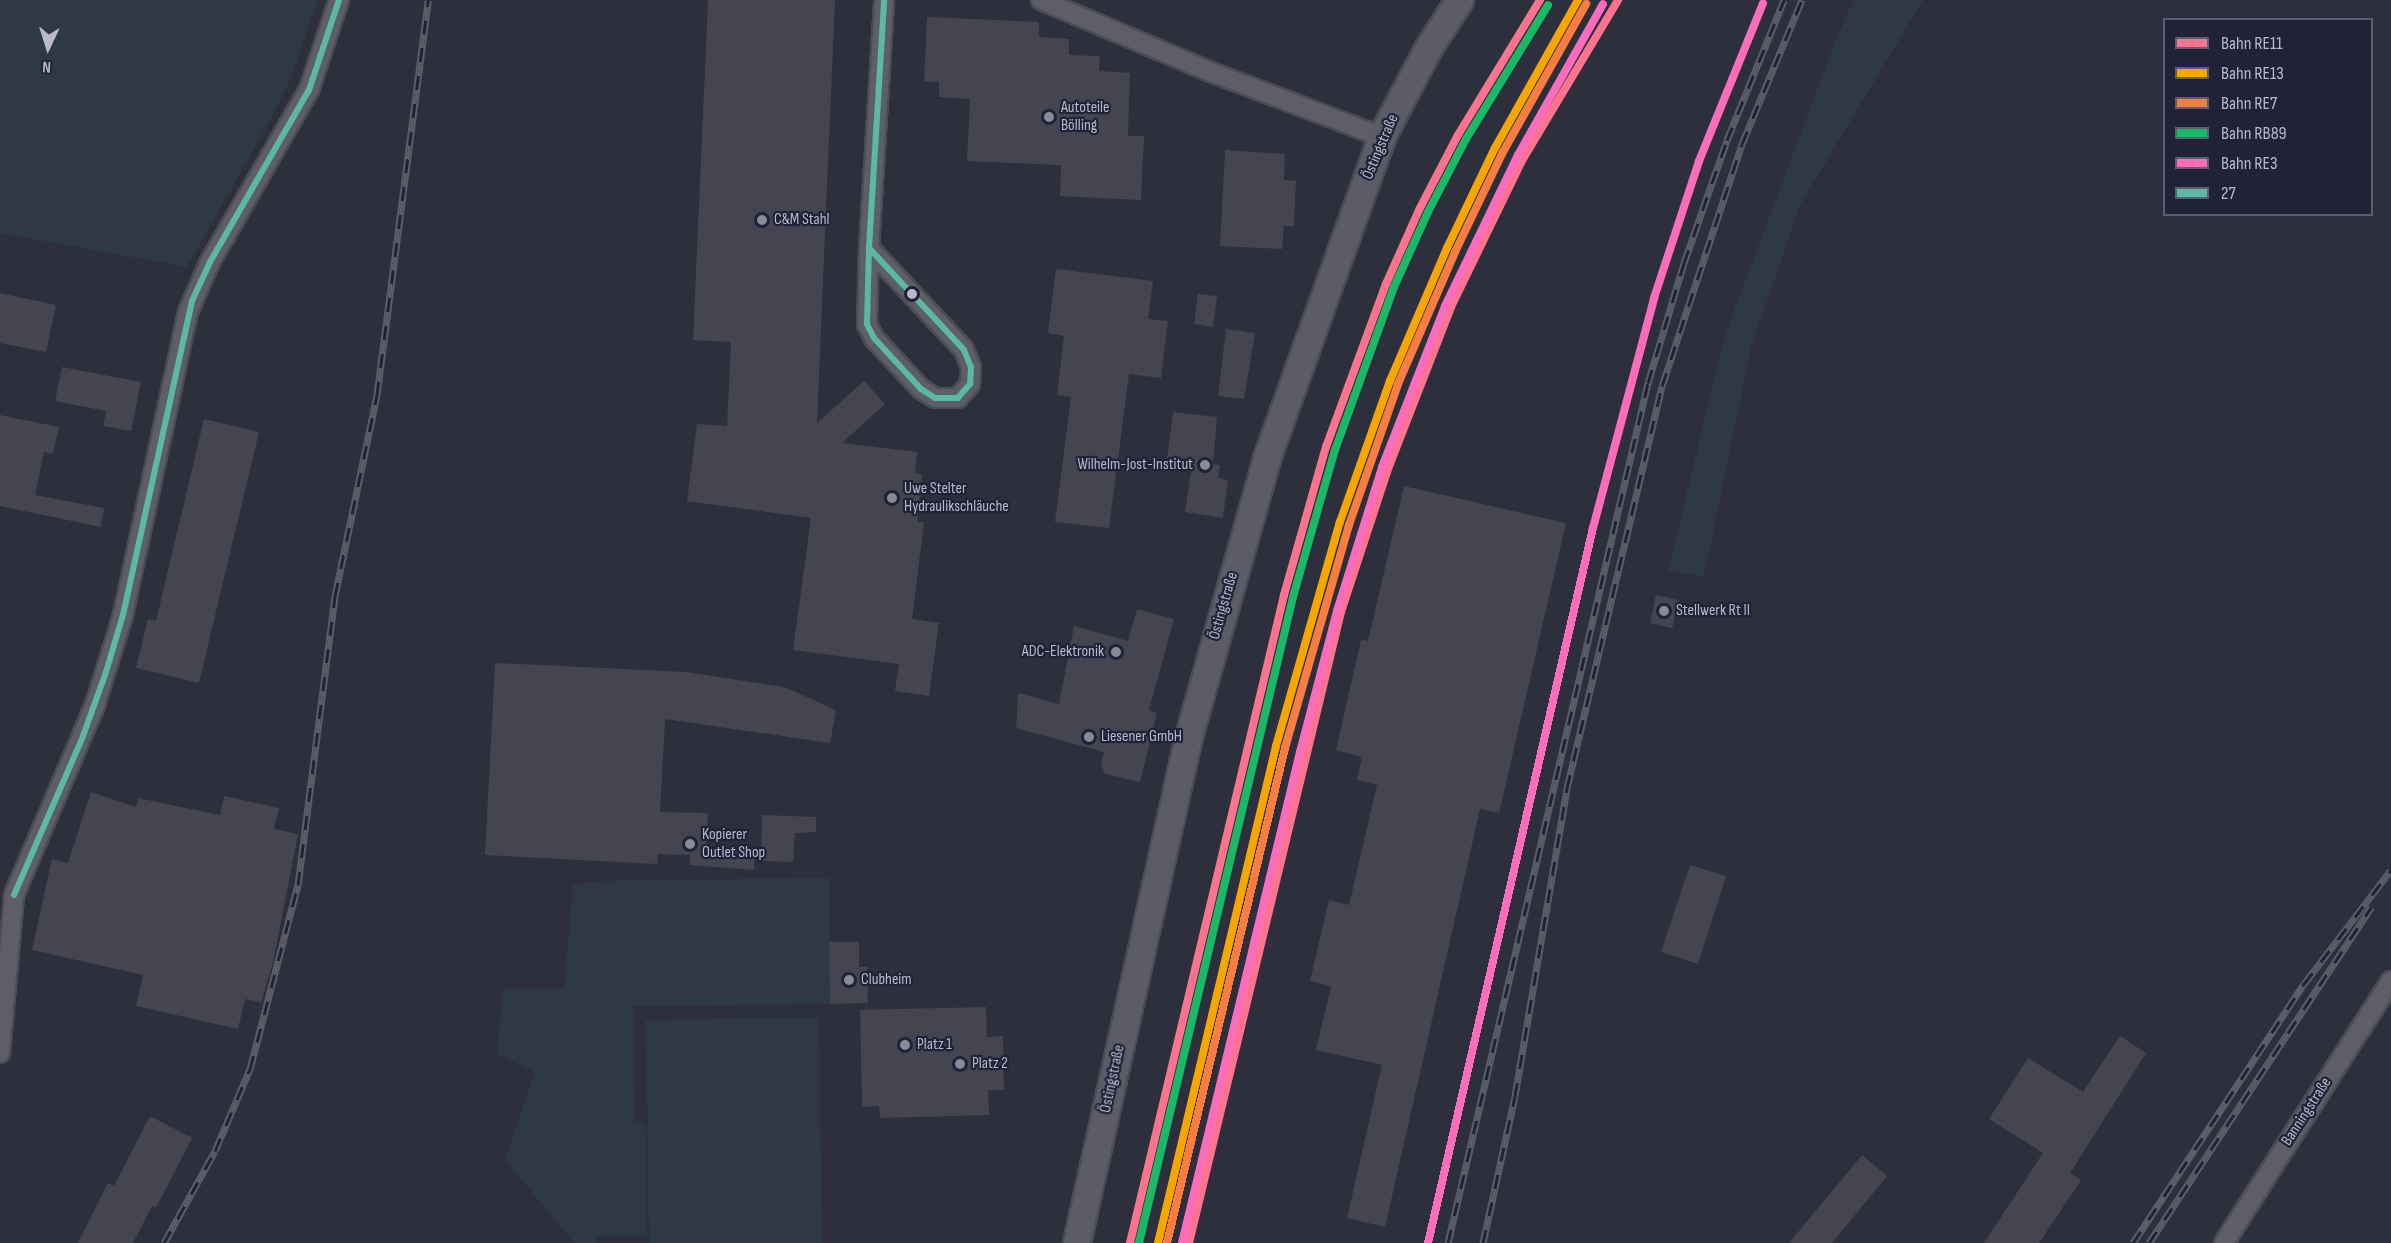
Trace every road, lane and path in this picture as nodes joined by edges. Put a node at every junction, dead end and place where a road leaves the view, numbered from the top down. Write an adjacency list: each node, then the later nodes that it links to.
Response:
1 (339, 0): 7 (street)
2 (884, 0): 6 (street)
3 (1041, 0): 5 (street)
4 (1460, 0): 5 (street, Östingstraße)
5 (1382, 137): 10 (street, Östingstraße)
6 (869, 248): 6 (street)
7 (7, 894): 9 (street)
8 (2391, 981): 11 (street, Banningstraße)
9 (0, 1053)
10 (1077, 1243)
11 (2224, 1243)

